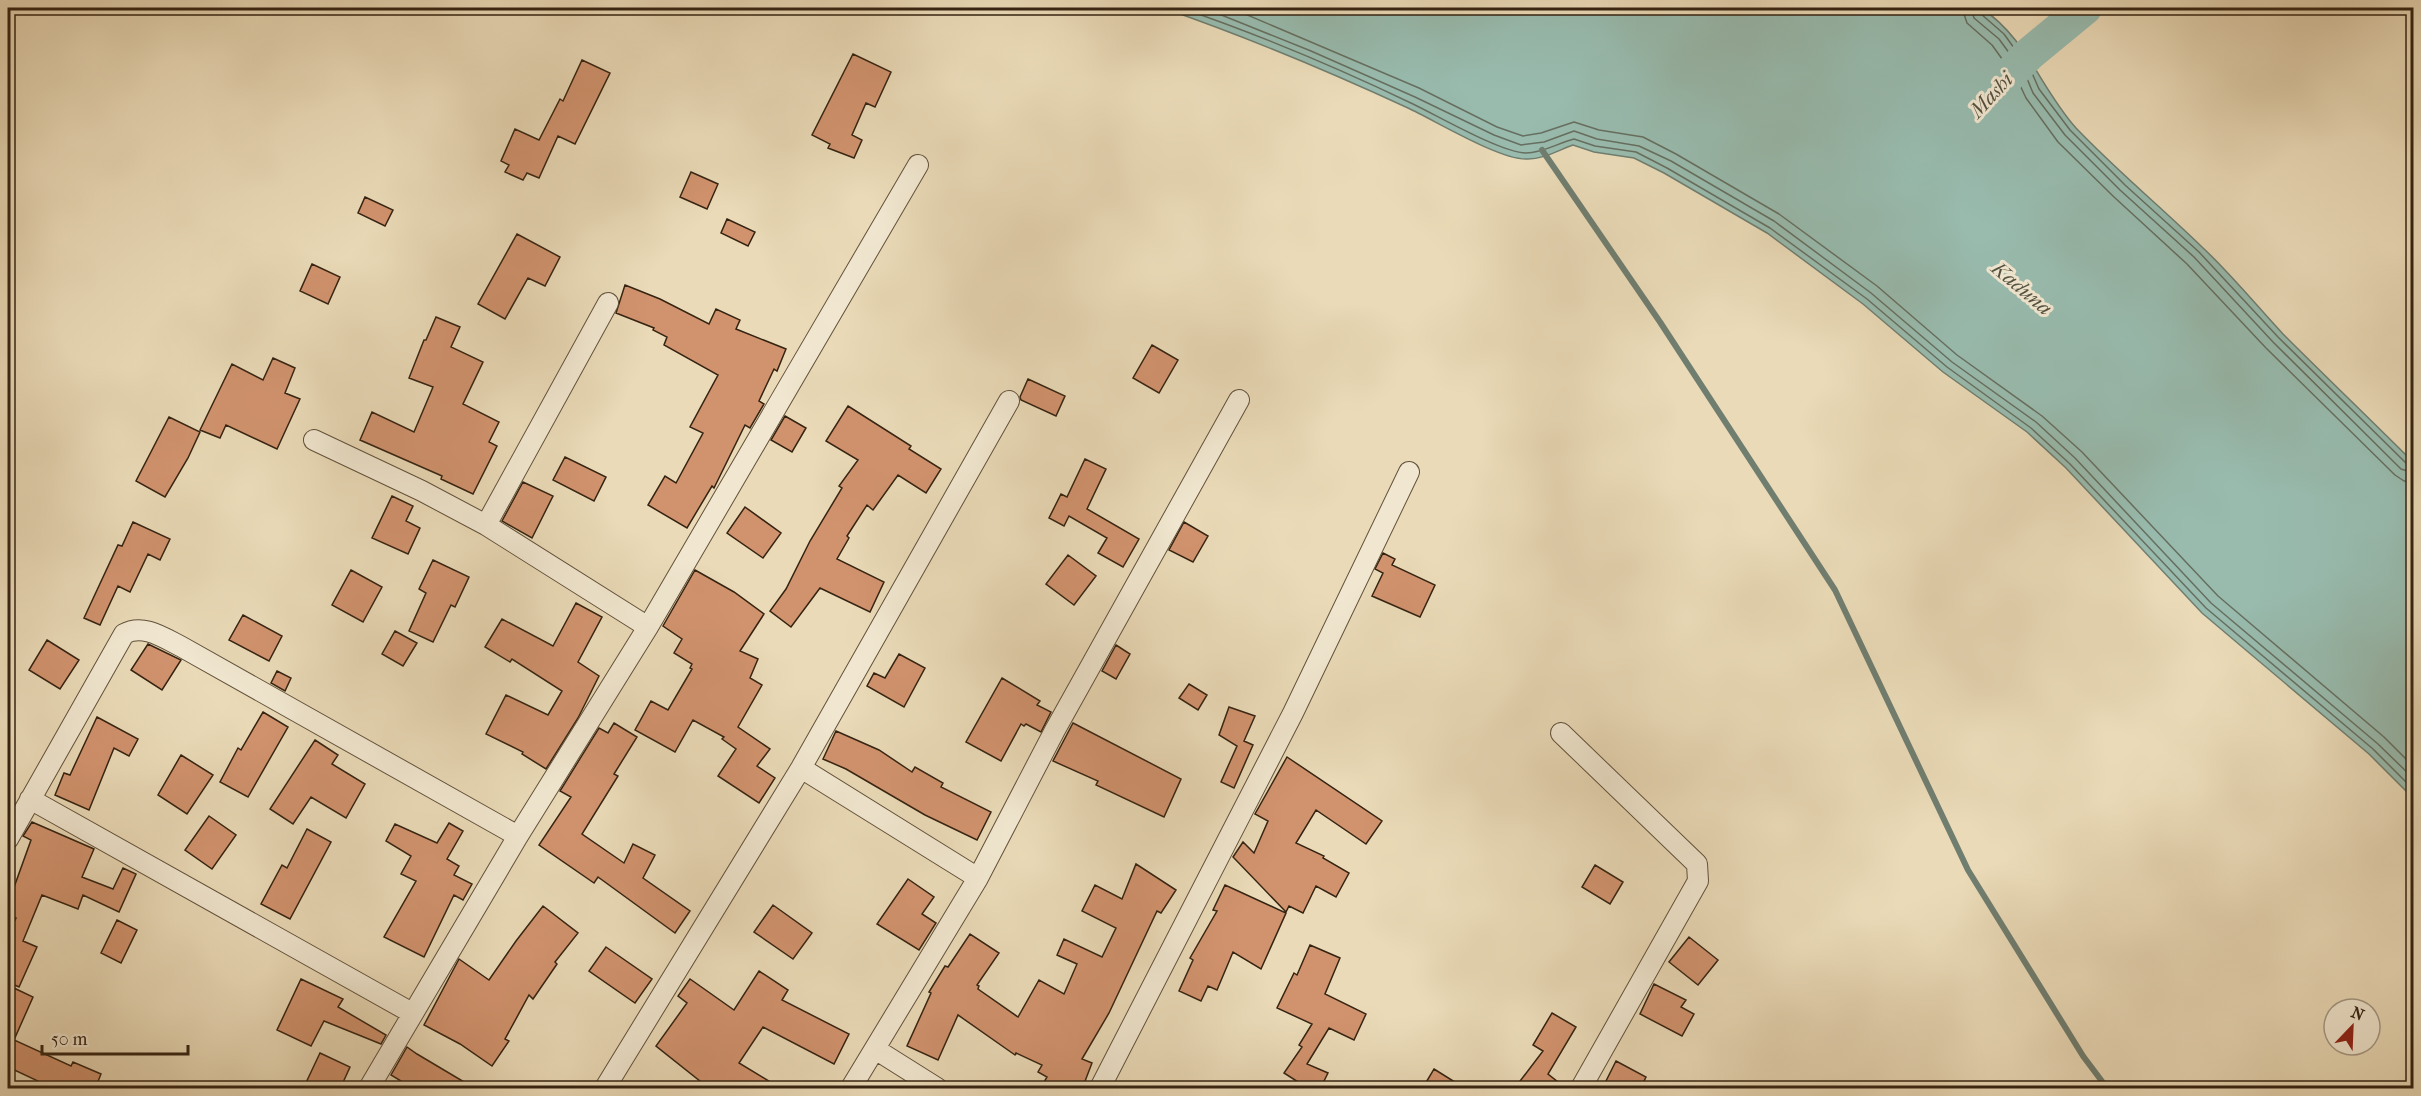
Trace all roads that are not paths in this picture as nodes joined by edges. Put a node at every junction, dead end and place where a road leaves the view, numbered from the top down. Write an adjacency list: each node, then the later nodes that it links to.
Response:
1 (918, 165): 8 (street)
2 (608, 303): 7 (street)
3 (1239, 400): 14 (street)
4 (1010, 401): 10 (street)
5 (314, 440): 7 (street)
6 (1409, 472): 21 (street)
7 (486, 525): 8 (street)
8 (648, 627): 12 (street)
9 (1561, 733): 22 (street)
10 (801, 768): 14 (street); 18 (street)
11 (30, 800): 12 (street); 13 (street); 15 (street)
12 (518, 836): 15 (street)
13 (8, 839)
14 (978, 878): 16 (street)
15 (412, 1013): 17 (street)
16 (874, 1049): 19 (street); 20 (street)
17 (369, 1089)
18 (605, 1089)
19 (851, 1089)
20 (937, 1089)
21 (1100, 1089)
22 (1581, 1089)

